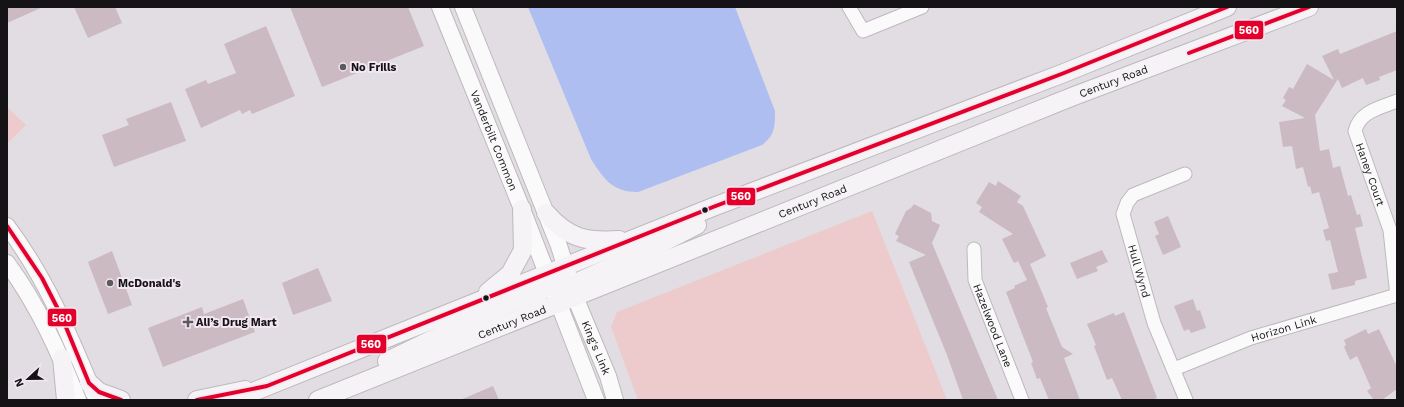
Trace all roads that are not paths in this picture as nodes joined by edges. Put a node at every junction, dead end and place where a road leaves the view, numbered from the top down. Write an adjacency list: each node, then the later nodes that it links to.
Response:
1 (440, 7): 10 (street, Vanderbilt Common)
2 (463, 7): 11 (street, Vanderbilt Common)
3 (849, 7): 4 (street)
4 (922, 7)
5 (1226, 7): 9 (main road)
6 (1309, 7): 18 (main road, Century Road)
7 (1397, 101): 19 (street, Haney Court)
8 (1185, 174): 23 (street, Hull Wynd)
9 (713, 208): 13 (main road); 18 (main road)
10 (522, 209): 17 (street, Vanderbilt Common); 20 (main road)
11 (546, 213): 13 (main road); 16 (street, Vanderbilt Common)
12 (7, 226): 24 (street)
13 (634, 239): 16 (main road)
14 (974, 249): 36 (street, Hazelwood Lane)
15 (7, 263): 22 (street)
16 (566, 267): 17 (main road); 18 (street, King's Link)
17 (549, 280): 20 (main road); 21 (street, King's Link); 32 (main road)
18 (573, 291): 21 (main road); 35 (street, King's Link)
19 (1397, 296): 23 (street, Horizon Link)
20 (475, 302): 25 (main road)
21 (559, 304): 33 (main road, Century Road); 34 (street, King's Link)
22 (62, 358): 26 (main road); 27 (street)
23 (1174, 369): 37 (street, Hull Wynd)
24 (89, 383): 28 (street); 29 (main road)
25 (267, 386): 30 (main road); 31 (main road)
26 (66, 400)
27 (78, 400)
28 (96, 400)
29 (121, 400)
30 (197, 400)
31 (232, 400)
32 (314, 400)
33 (318, 400)
34 (596, 400)
35 (615, 400)
36 (1022, 400)
37 (1186, 400)

